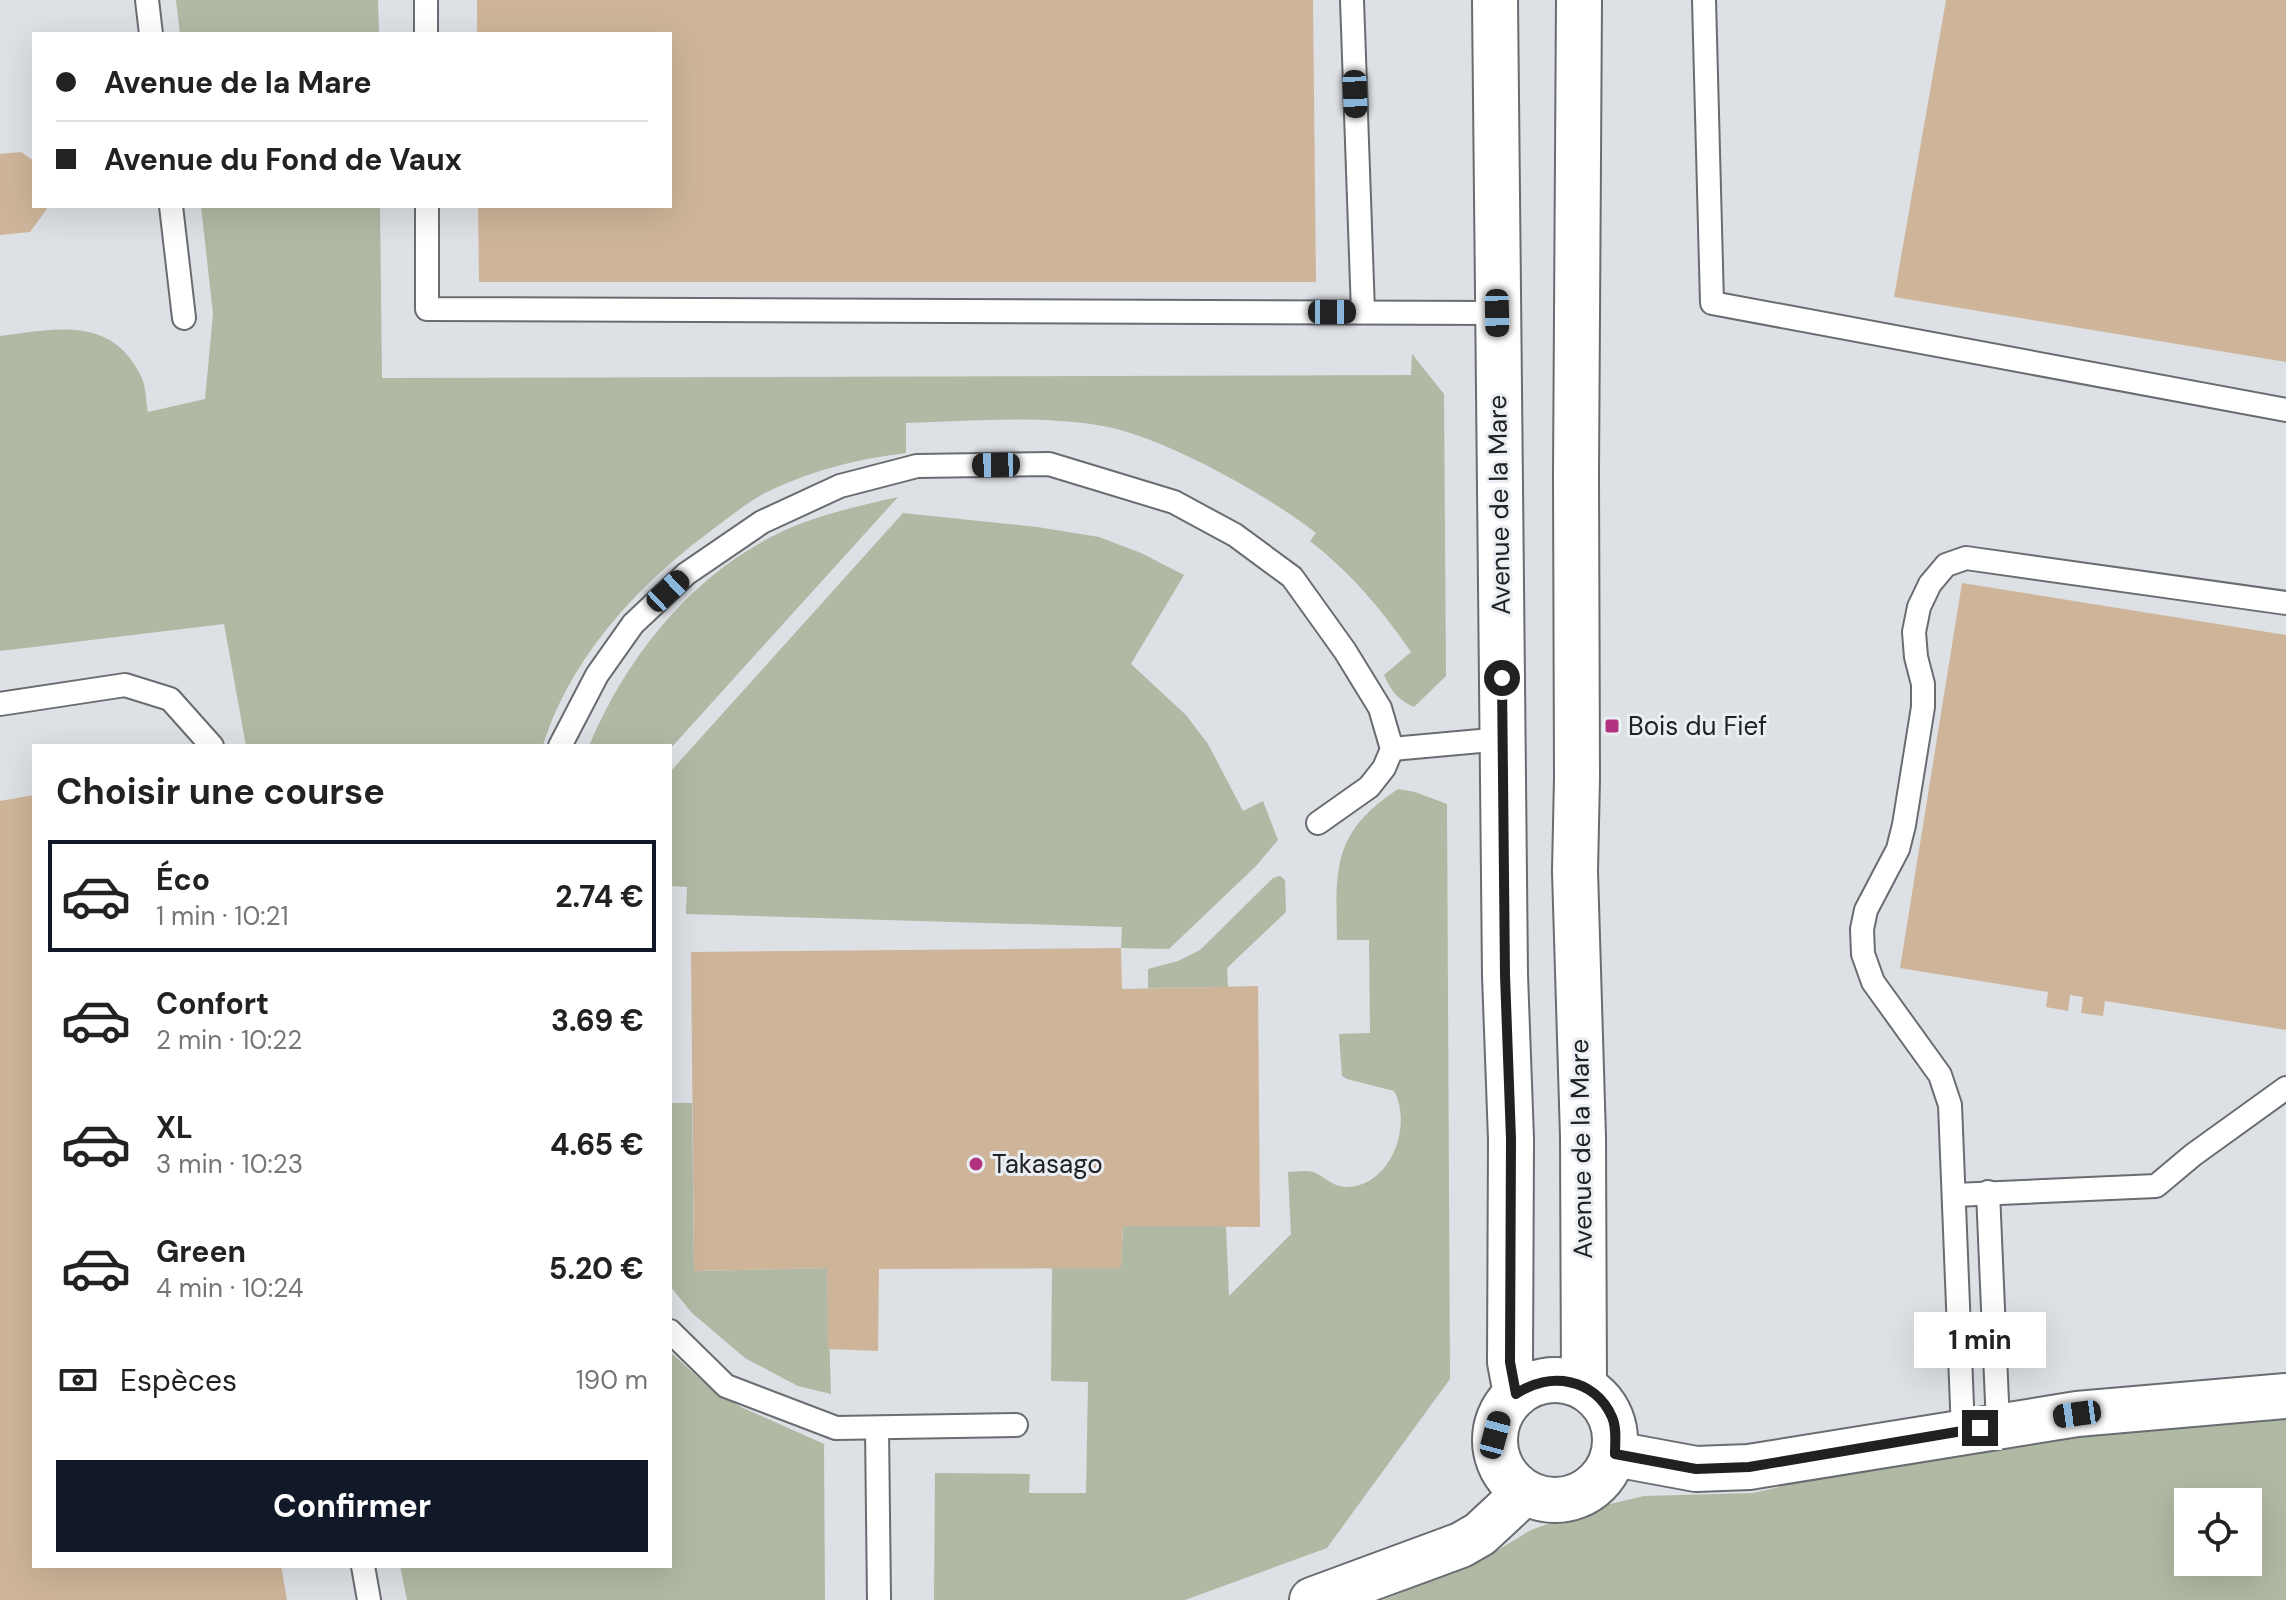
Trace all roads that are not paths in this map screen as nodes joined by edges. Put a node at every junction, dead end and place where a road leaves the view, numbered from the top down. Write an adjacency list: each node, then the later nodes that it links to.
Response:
1 (147, 0): 7 (lane)
2 (426, 0): 8 (lane)
3 (1352, 0): 11 (lane)
4 (1495, 0): 12 (street, Avenue de la Mare)
5 (1579, 0): 26 (street, Avenue de la Mare)
6 (1704, 0): 14 (lane)
7 (151, 32)
8 (426, 32)
9 (171, 208): 13 (lane)
10 (427, 208): 11 (lane)
11 (1363, 312): 12 (lane)
12 (1497, 313): 17 (street, Avenue de la Mare)
13 (184, 318)
14 (2286, 410)
15 (2286, 603): 24 (lane)
16 (0, 704): 18 (lane)
17 (1502, 739): 20 (lane); 27 (street, Avenue de la Mare)
18 (210, 744)
19 (561, 744): 20 (lane)
20 (1392, 749): 21 (lane)
21 (1318, 823)
22 (2286, 1088): 23 (lane)
23 (1988, 1192): 24 (lane); 31 (lane)
24 (1955, 1195): 31 (lane)
25 (672, 1333): 30 (lane)
26 (1584, 1386): 27 (street); 32 (street)
27 (1516, 1394): 33 (street)
28 (2286, 1396): 31 (street)
29 (1016, 1425): 30 (lane)
30 (877, 1428): 36 (lane)
31 (1980, 1428): 32 (street)
32 (1615, 1454): 33 (street)
33 (1524, 1493): 37 (street)
34 (363, 1568): 35 (lane)
35 (369, 1600)
36 (879, 1600)
37 (1312, 1600)

